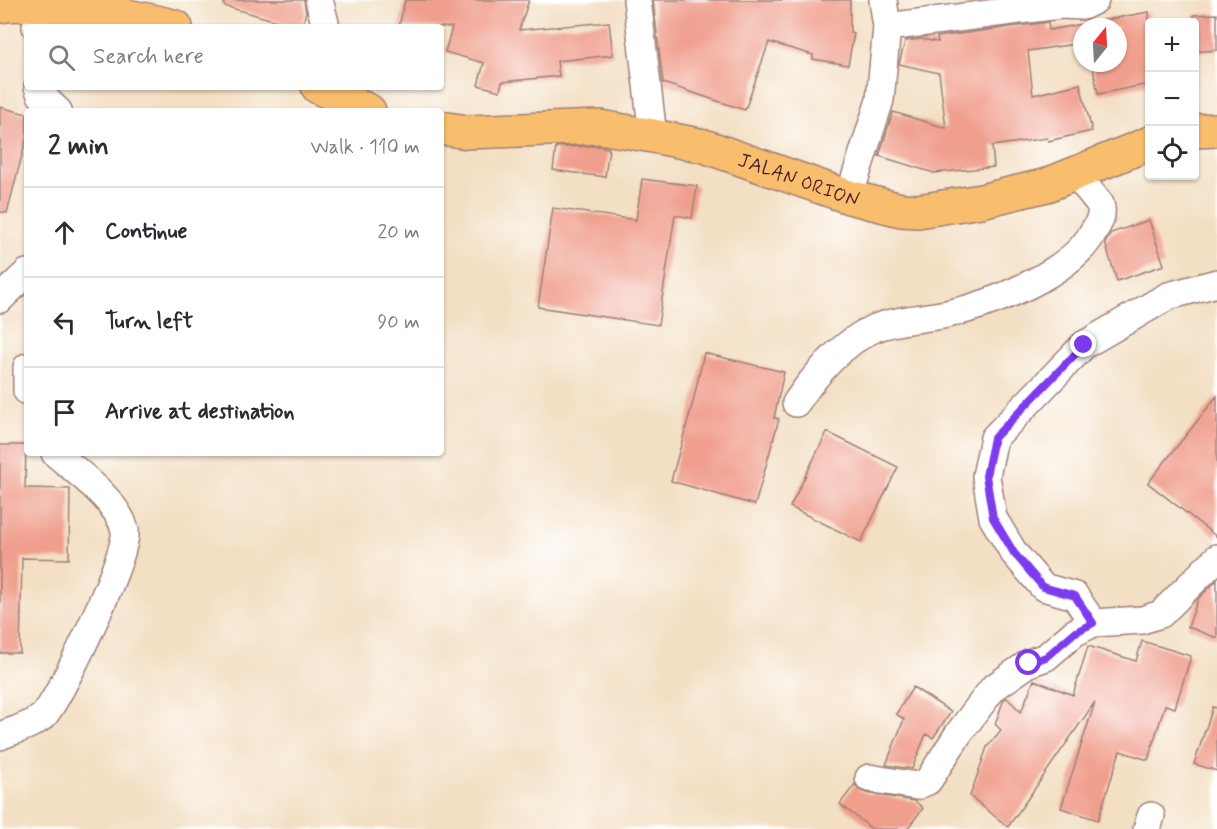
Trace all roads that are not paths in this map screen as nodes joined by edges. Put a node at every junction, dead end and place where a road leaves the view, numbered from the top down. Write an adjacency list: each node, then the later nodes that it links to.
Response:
1 (319, 0): 9 (street)
2 (637, 0): 18 (street)
3 (883, 0): 10 (street)
4 (1095, 0): 10 (street)
5 (0, 6): 7 (highway)
6 (125, 7): 7 (highway); 8 (highway)
7 (39, 16)
8 (168, 24)
9 (325, 24)
10 (887, 27): 21 (street)
11 (39, 90): 13 (street)
12 (328, 90): 14 (highway)
13 (55, 108)
14 (363, 108)
15 (444, 128): 18 (highway, JALAN ORION)
16 (1217, 130): 17 (highway)
17 (1199, 131)
18 (653, 136): 21 (highway, JALAN ORION)
19 (1145, 145): 20 (highway, JALAN ORION)
20 (1075, 174): 21 (highway, JALAN ORION); 25 (street)
21 (849, 197)
22 (24, 276): 24 (street)
23 (1217, 283): 28 (street)
24 (0, 299)
25 (796, 403)
26 (58, 456): 29 (street)
27 (1217, 558): 28 (street)
28 (1093, 623): 30 (street)
29 (0, 736)
30 (869, 778)

